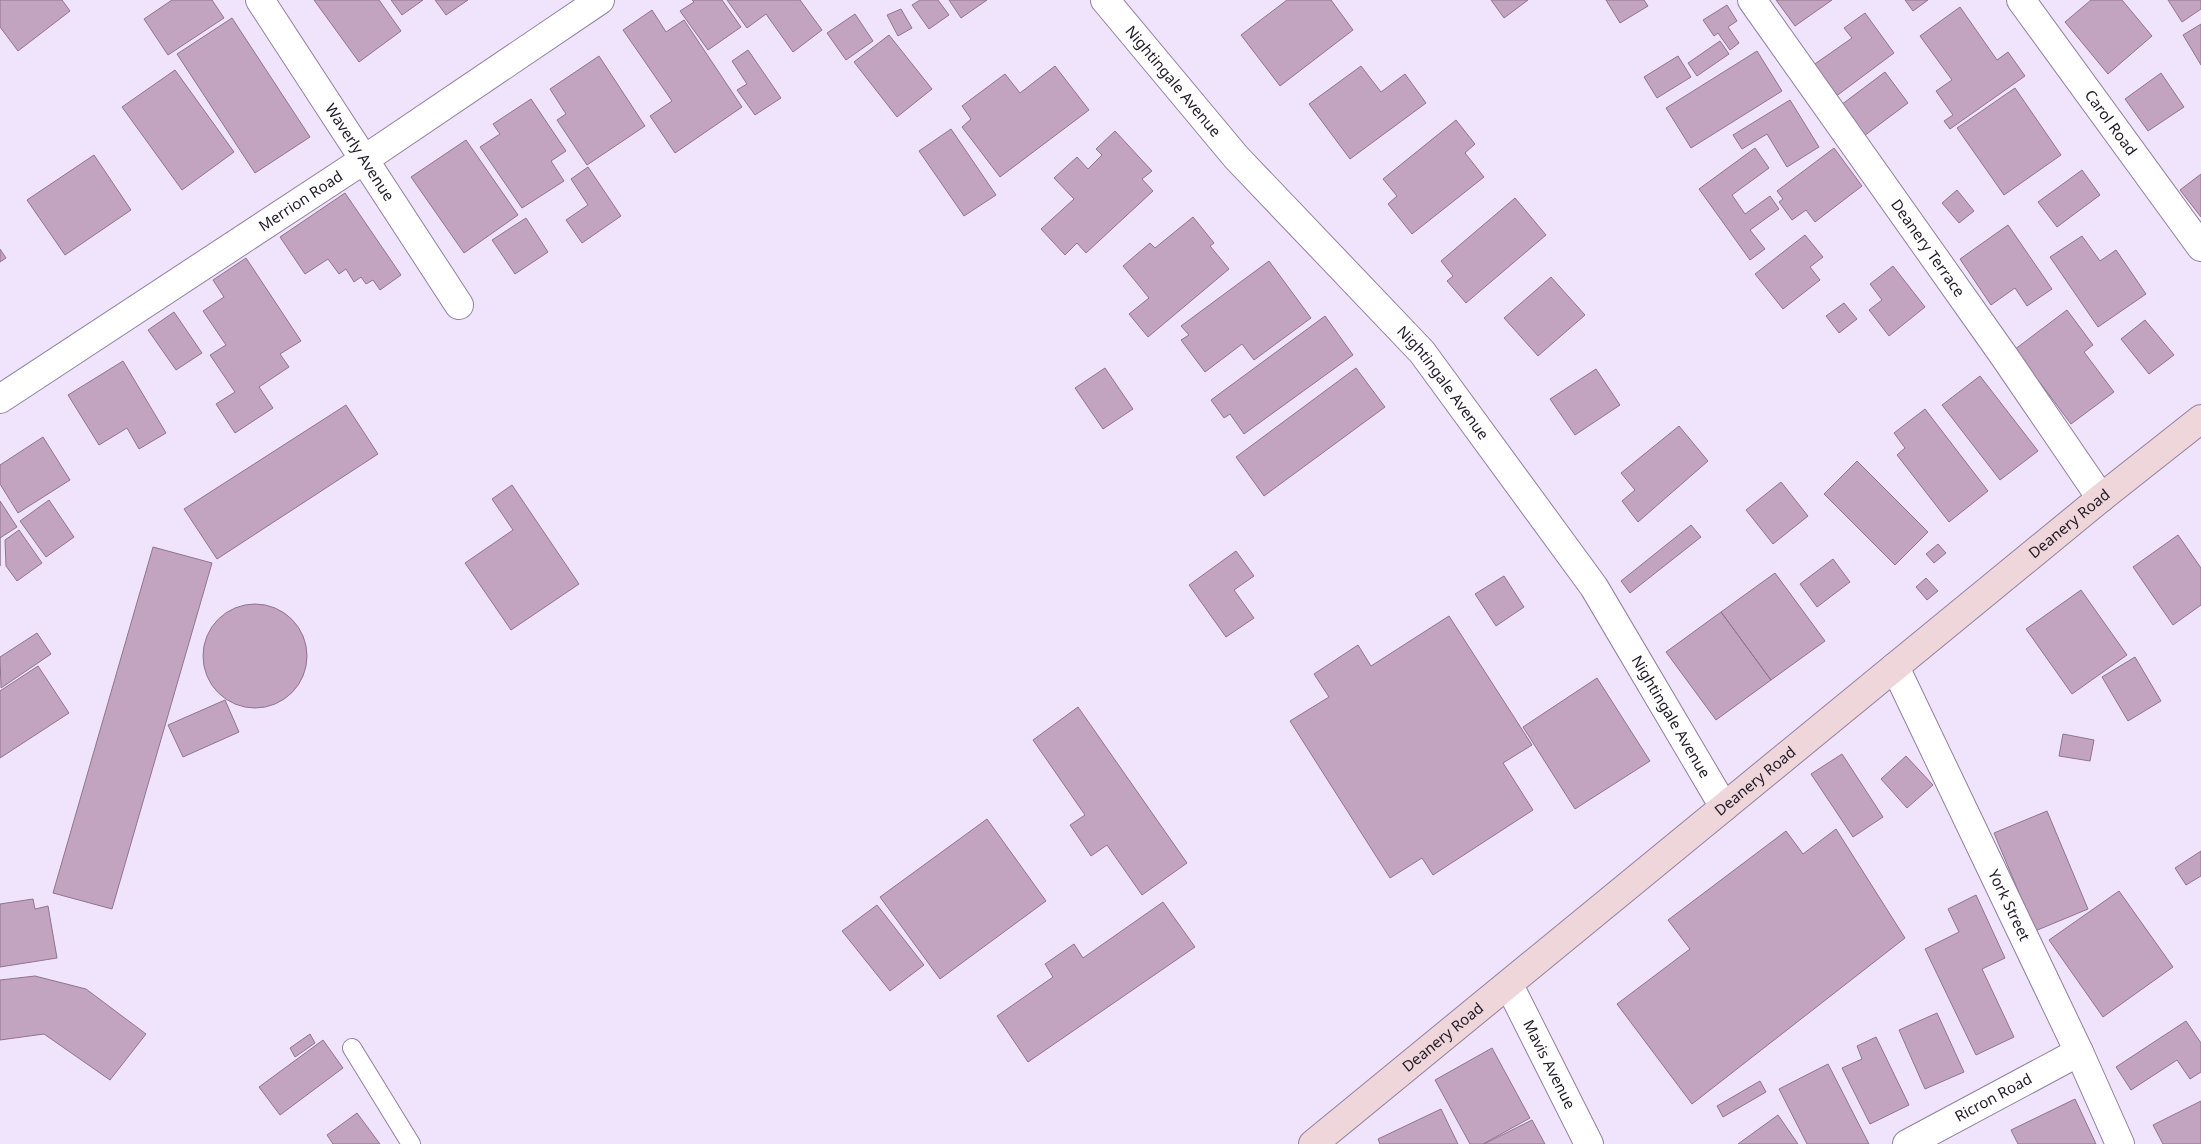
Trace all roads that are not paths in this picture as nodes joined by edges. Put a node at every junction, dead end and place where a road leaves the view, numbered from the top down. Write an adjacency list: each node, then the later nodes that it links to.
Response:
1 (260, 0): 6 (street, Waverly Avenue)
2 (600, 0): 6 (street, Merrion Road)
3 (1105, 0): 13 (street, Nightingale Avenue)
4 (1752, 0): 11 (street, Deanery Terrace)
5 (2021, 0): 7 (street, Carol Road)
6 (365, 158): 8 (street, Waverly Avenue); 9 (street, Merrion Road)
7 (2201, 247)
8 (459, 305)
9 (0, 399)
10 (2201, 419): 11 (street, Deanery Road)
11 (2101, 498): 12 (street, Deanery Road)
12 (1895, 667): 13 (street, Deanery Road); 16 (street, York Street)
13 (1724, 807): 14 (street, Deanery Road)
14 (1509, 985): 18 (street, Deanery Road); 19 (street, Mavis Avenue)
15 (352, 1048): 17 (lane)
16 (2079, 1052): 20 (street, Ricron Road); 21 (street, York Street)
17 (411, 1144)
18 (1313, 1144)
19 (1589, 1144)
20 (1907, 1144)
21 (2120, 1144)

